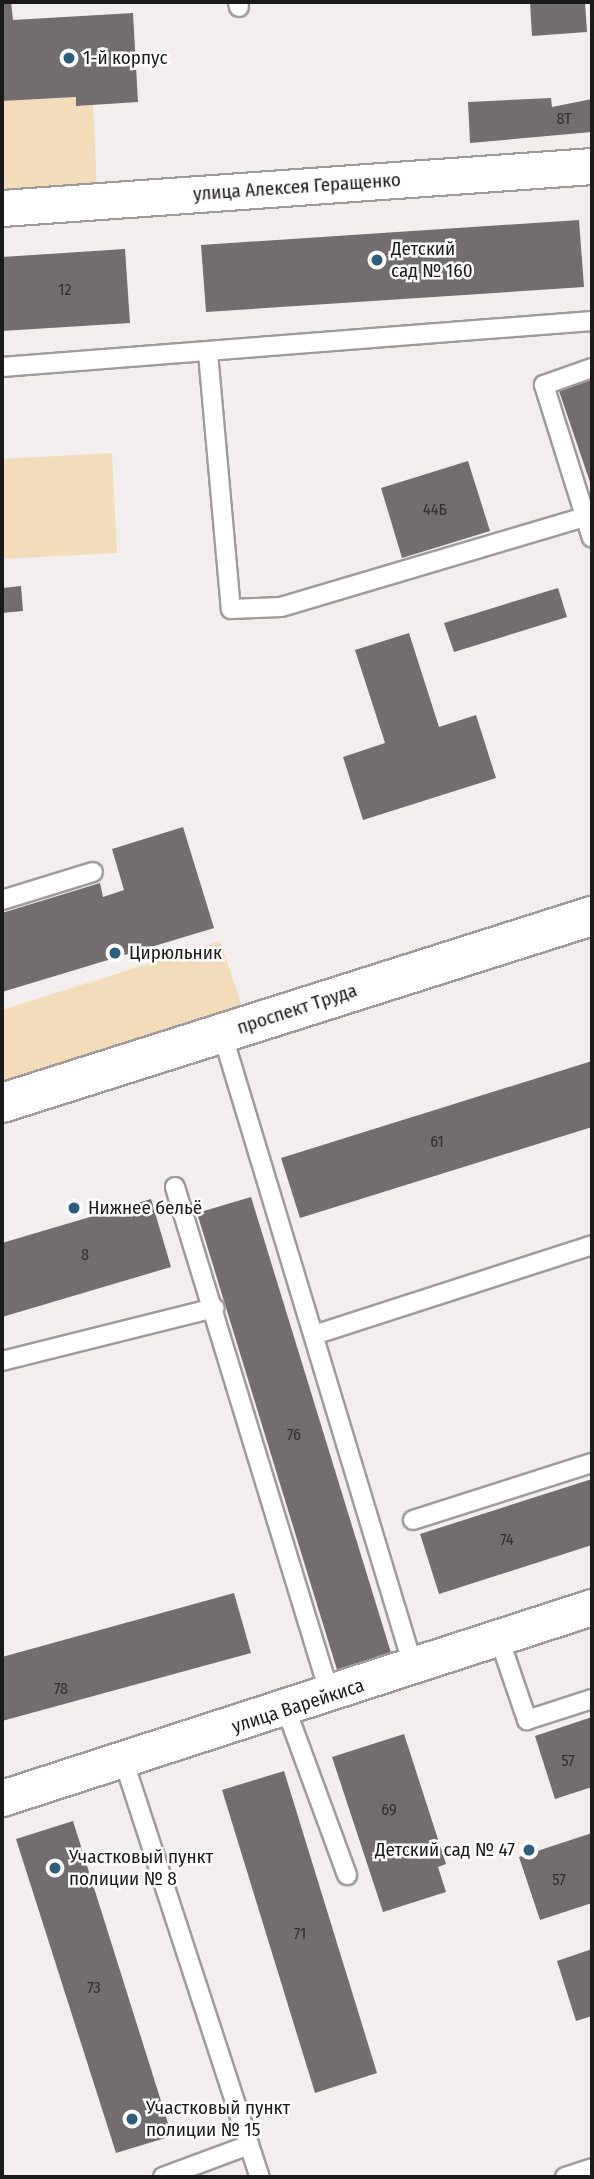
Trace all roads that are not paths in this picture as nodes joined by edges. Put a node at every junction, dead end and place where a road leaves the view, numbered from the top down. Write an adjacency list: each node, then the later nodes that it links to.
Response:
1 (592, 166): 2 (street, улица Алексея Геращенко)
2 (2, 208)
3 (592, 321): 4 (lane)
4 (208, 353): 5 (lane); 7 (lane)
5 (2, 367)
6 (592, 369): 7 (lane)
7 (585, 517): 8 (lane)
8 (592, 538)
9 (93, 872): 10 (lane)
10 (2, 900)
11 (592, 916): 12 (main road, проспект Труда)
12 (222, 1033): 13 (main road, проспект Труда); 17 (lane)
13 (2, 1103)
14 (176, 1187): 16 (lane)
15 (592, 1245): 17 (lane)
16 (214, 1308): 18 (lane); 24 (lane)
17 (313, 1335): 23 (lane)
18 (2, 1361)
19 (592, 1463): 20 (lane)
20 (413, 1520)
21 (592, 1606): 22 (street, улица Варейкиса)
22 (499, 1638): 23 (street, улица Варейкиса); 25 (lane)
23 (414, 1669): 24 (street, улица Варейкиса)
24 (330, 1695): 26 (street, улица Варейкиса)
25 (592, 1699)
26 (286, 1709): 27 (street, улица Варейкиса); 29 (lane)
27 (124, 1762): 28 (street, улица Варейкиса); 30 (lane)
28 (2, 1798)
29 (347, 1875)
30 (249, 2144): 32 (lane); 33 (lane)
31 (592, 2168): 34 (lane)
32 (163, 2177)
33 (260, 2177)
34 (565, 2177)

